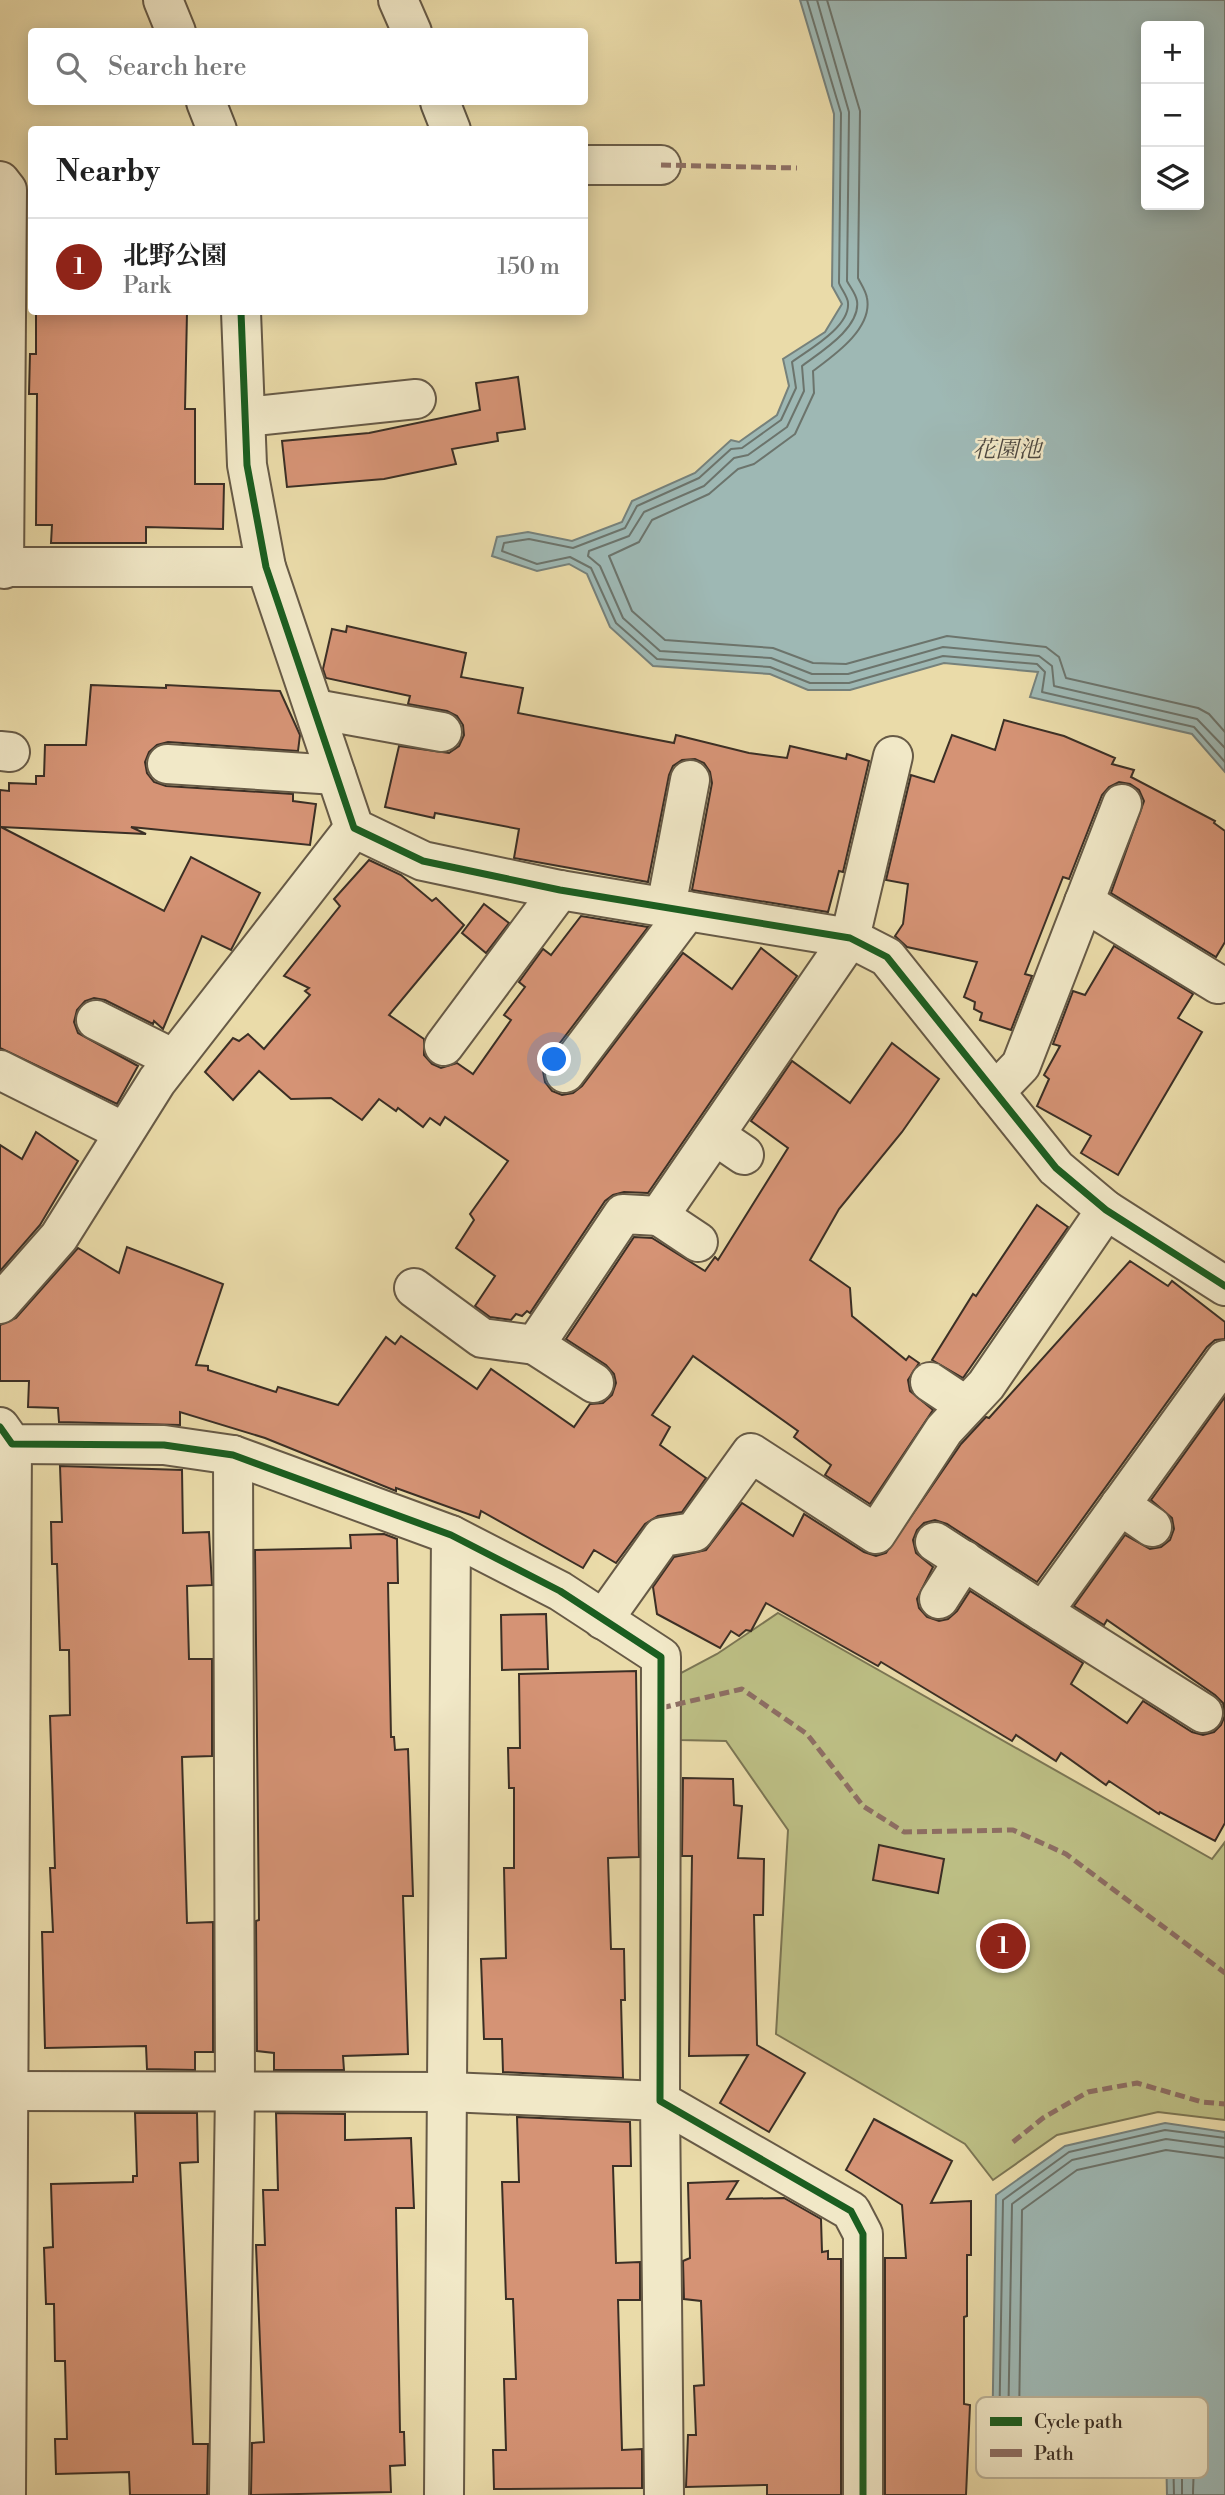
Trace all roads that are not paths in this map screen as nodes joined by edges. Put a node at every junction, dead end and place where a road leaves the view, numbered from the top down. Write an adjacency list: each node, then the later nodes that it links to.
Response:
1 (163, 0): 3 (street)
2 (398, 0): 4 (street)
3 (174, 28)
4 (410, 28)
5 (207, 105): 7 (street)
6 (441, 105): 8 (street)
7 (216, 126)
8 (449, 126)
9 (588, 165): 10 (street)
10 (661, 165)
11 (0, 181): 16 (street)
12 (241, 315): 14 (street)
13 (416, 399): 14 (street)
14 (246, 417): 15 (street)
15 (266, 567): 16 (street); 17 (street)
16 (2, 568)
17 (315, 709): 18 (street); 21 (street)
18 (442, 732)
19 (893, 756): 28 (street)
20 (167, 764): 21 (street)
21 (336, 775): 24 (street)
22 (690, 780): 27 (street)
23 (1122, 804): 26 (street)
24 (354, 828): 25 (street); 32 (street)
25 (561, 890): 27 (street); 31 (street)
26 (1084, 902): 29 (street); 35 (street)
27 (676, 909): 28 (street); 34 (street)
28 (850, 938): 35 (street); 38 (street)
29 (1217, 984)
30 (96, 1020): 32 (street)
31 (444, 1046)
32 (174, 1059): 36 (street)
33 (0, 1070): 36 (street)
34 (565, 1073)
35 (995, 1092): 37 (street)
36 (124, 1132): 42 (street)
37 (1106, 1210): 40 (street); 47 (street)
38 (659, 1216): 39 (street); 43 (street)
39 (698, 1242)
40 (1225, 1286)
41 (414, 1289): 43 (street)
42 (0, 1304)
43 (535, 1345): 46 (street)
44 (1225, 1360): 50 (street)
45 (930, 1382): 47 (street)
46 (594, 1383)
47 (966, 1406): 56 (street)
48 (6, 1435): 49 (street); 53 (street)
49 (233, 1455): 52 (street); 59 (street)
50 (1120, 1505): 51 (street); 55 (street)
51 (1152, 1527)
52 (451, 1535): 56 (street); 60 (street)
53 (5, 1599): 58 (street)
54 (939, 1599): 55 (street)
55 (1043, 1612): 57 (street)
56 (603, 1620): 61 (street)
57 (1203, 1713)
58 (4, 2091): 59 (street); 62 (street)
59 (235, 2092): 60 (street); 63 (street)
60 (448, 2092): 61 (street); 64 (street)
61 (660, 2101): 65 (street); 66 (street)
62 (6, 2495)
63 (229, 2495)
64 (444, 2495)
65 (664, 2495)
66 (863, 2495)

